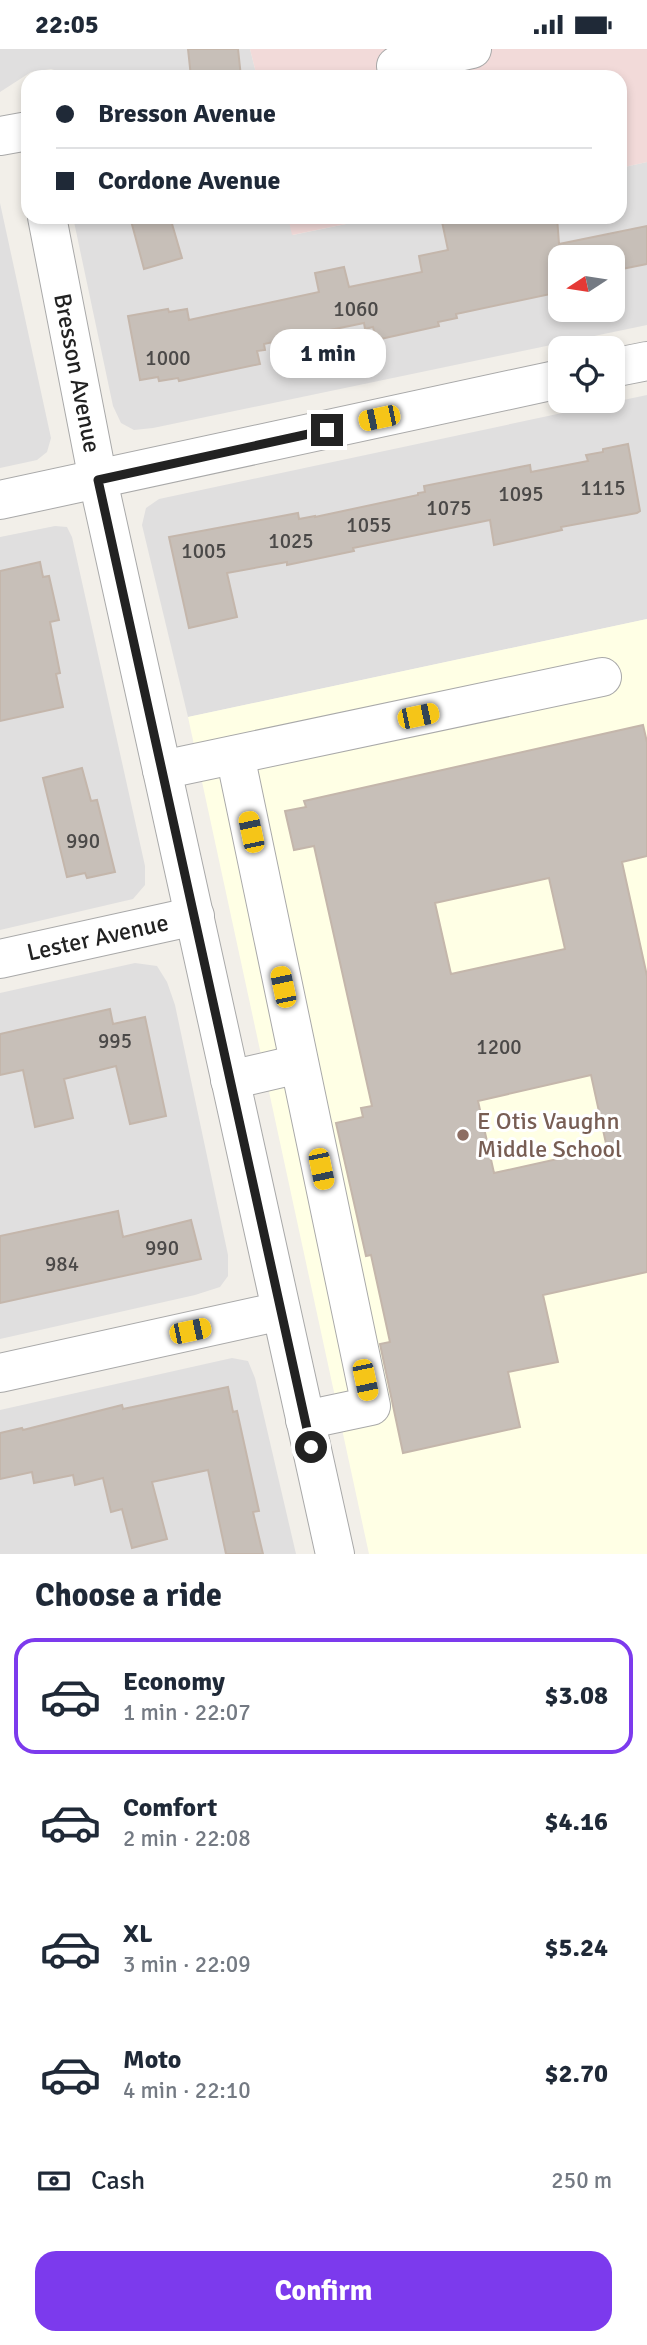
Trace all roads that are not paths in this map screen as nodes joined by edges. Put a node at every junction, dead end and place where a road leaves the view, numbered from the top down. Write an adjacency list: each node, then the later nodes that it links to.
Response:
1 (472, 49): 2 (street)
2 (396, 66)
3 (21, 132): 4 (street)
4 (0, 136)
5 (48, 224): 9 (street, Bresson Avenue)
6 (647, 361): 7 (street)
7 (625, 365)
8 (548, 382): 9 (street)
9 (98, 480): 10 (street); 13 (street, Bresson Avenue)
10 (0, 500)
11 (602, 677): 12 (street)
12 (235, 755): 13 (street); 16 (street)
13 (162, 771): 14 (street, Bresson Avenue)
14 (195, 916): 15 (street, Lester Avenue); 17 (street, Bresson Avenue)
15 (0, 959)
16 (299, 1064): 17 (street); 20 (street)
17 (230, 1080): 18 (street, Bresson Avenue)
18 (281, 1311): 19 (street); 20 (street, Bresson Avenue)
19 (0, 1373)
20 (305, 1420): 21 (street, Bresson Avenue)
21 (335, 1554)

